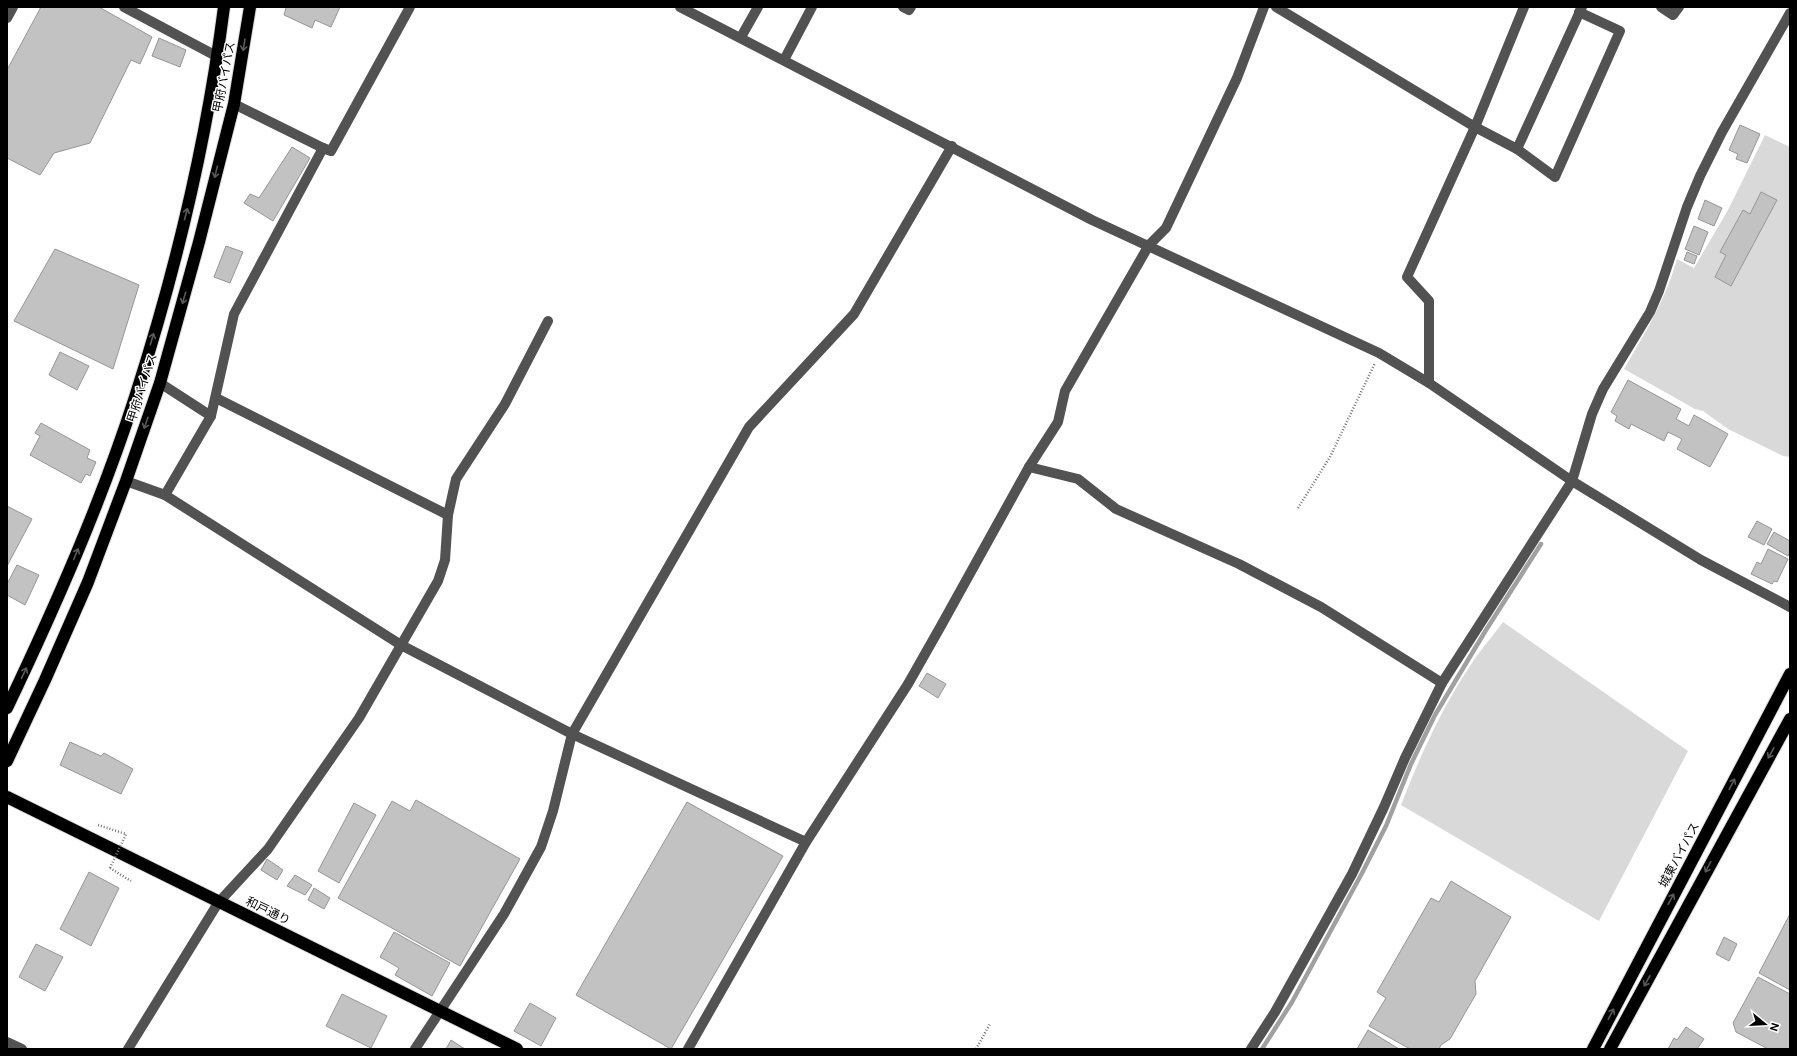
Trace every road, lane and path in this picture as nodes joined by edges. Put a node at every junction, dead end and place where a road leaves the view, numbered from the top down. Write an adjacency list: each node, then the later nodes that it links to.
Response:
1 (13, 7): 18 (street)
2 (124, 7): 20 (street)
3 (224, 7): 20 (highway, 甲府バイパス)
4 (250, 7): 22 (highway, 甲府バイパス, one-way to 22)
5 (410, 7): 25 (street)
6 (680, 7): 19 (street)
7 (758, 7): 19 (street)
8 (812, 7): 21 (street)
9 (903, 7): 10 (street)
10 (911, 7)
11 (1264, 7): 27 (street)
12 (1276, 7): 23 (street)
13 (1524, 7): 23 (street)
14 (1661, 7): 15 (street)
15 (1679, 7)
16 (1580, 10): 26 (street); 26 (street)
17 (1790, 13): 36 (street)
18 (7, 18)
19 (741, 37): 21 (street)
20 (218, 57): 44 (highway, 甲府バイパス, one-way to 20)
21 (784, 60): 24 (street)
22 (234, 104): 25 (street); 31 (highway, 甲府バイパス, one-way to 31)
23 (1475, 127): 26 (street); 30 (street)
24 (952, 146): 27 (street); 46 (street)
25 (323, 148): 32 (street)
26 (1517, 149)
27 (1149, 245): 29 (street); 34 (street)
28 (548, 321): 39 (street)
29 (1379, 354): 30 (street); 38 (path)
30 (1430, 382): 36 (street)
31 (160, 383): 33 (street); 35 (highway, 甲府バイパス, one-way to 35)
32 (216, 398): 33 (street); 39 (street)
33 (211, 416): 37 (street)
34 (1029, 467): 43 (street); 50 (street)
35 (126, 481): 37 (street); 47 (highway, 甲府バイパス)
36 (1572, 481): 40 (street); 43 (street)
37 (165, 495): 41 (street)
38 (1298, 508)
39 (448, 515): 41 (street)
40 (1790, 608)
41 (401, 645): 46 (street); 52 (street)
42 (1790, 674): 63 (highway, 城東バイパス, one-way to 42)
43 (1442, 683): 62 (street)
44 (7, 708)
45 (1790, 719): 64 (highway, one-way to 64)
46 (572, 734): 50 (street); 53 (street)
47 (7, 761)
48 (7, 797): 52 (highway, 和戸通り)
49 (98, 825): 51 (path, bridge)
50 (806, 842): 60 (street)
51 (131, 881)
52 (218, 903): 53 (highway, 和戸通り); 57 (street)
53 (440, 1011): 58 (street); 59 (highway, 和戸通り)
54 (990, 1024): 61 (path)
55 (7, 1042): 56 (street)
56 (22, 1049)
57 (128, 1049)
58 (415, 1049)
59 (517, 1049)
60 (688, 1049)
61 (976, 1049)
62 (1251, 1049)
63 (1593, 1049)
64 (1610, 1049)

